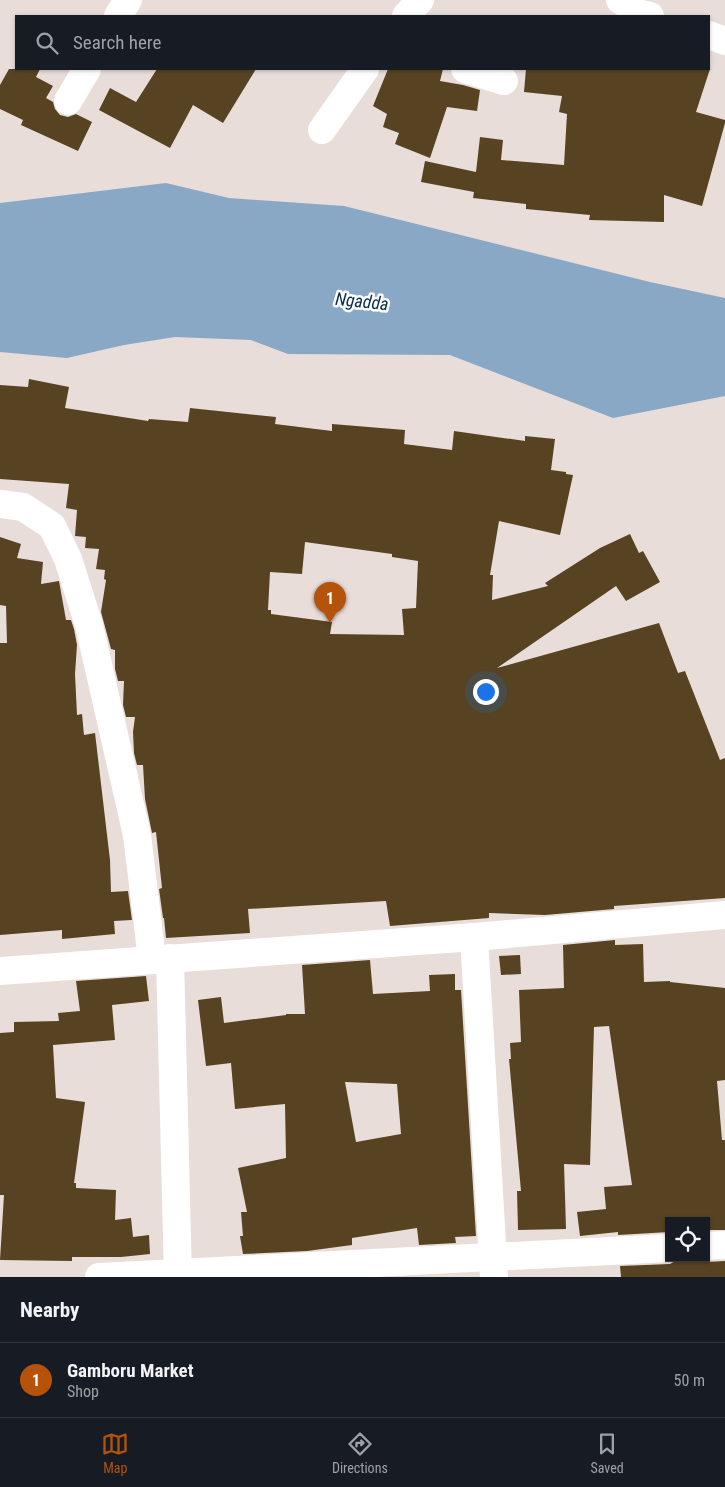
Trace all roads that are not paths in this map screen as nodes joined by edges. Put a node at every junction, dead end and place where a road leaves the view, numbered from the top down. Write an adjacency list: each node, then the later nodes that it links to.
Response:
1 (128, 0): 4 (street)
2 (420, 0): 5 (street)
3 (620, 0): 6 (street)
4 (119, 15)
5 (407, 15)
6 (646, 15)
7 (710, 35): 8 (street)
8 (725, 41)
9 (86, 70): 13 (street)
10 (364, 70): 14 (street)
11 (469, 70): 12 (street)
12 (504, 80)
13 (68, 101)
14 (322, 130)
15 (0, 504): 18 (street)
16 (725, 915): 17 (street)
17 (474, 938): 18 (street); 23 (street)
18 (161, 959): 19 (street); 24 (street)
19 (0, 971)
20 (725, 1245): 21 (street)
21 (710, 1246)
22 (665, 1248): 23 (street)
23 (494, 1267): 24 (street)
24 (178, 1274): 25 (street)
25 (99, 1277)

